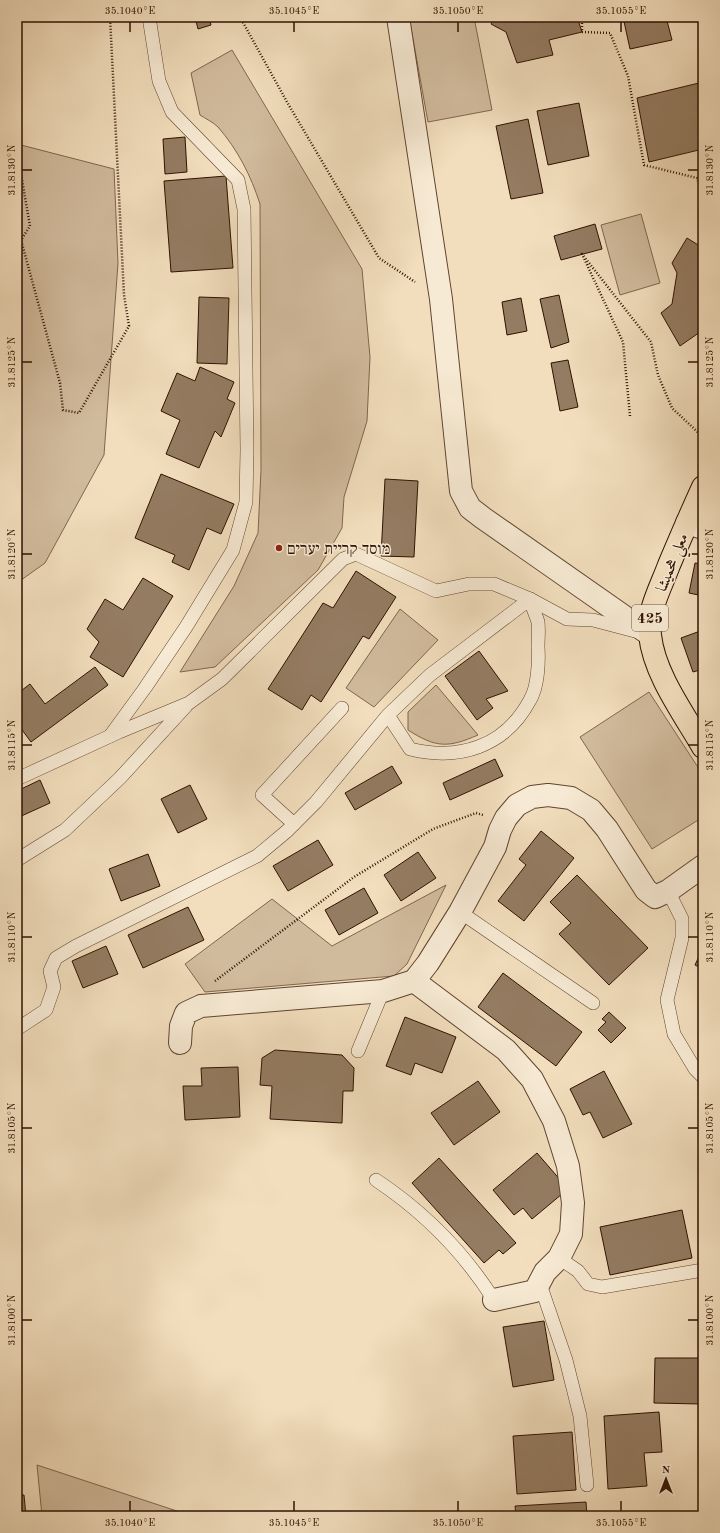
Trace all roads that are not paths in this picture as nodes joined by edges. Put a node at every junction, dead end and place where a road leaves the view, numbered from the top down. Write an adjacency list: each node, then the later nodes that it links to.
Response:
1 (149, 17): 10 (lane)
2 (398, 17): 6 (street)
3 (703, 487): 4 (main road, معلي هحميشا / 425)
4 (695, 525): 6 (main road, معلي هحميشا / 425)
5 (530, 599): 6 (lane); 7 (lane); 9 (lane); 9 (lane)
6 (649, 634): 11 (main road, معلي هحميشا / 425)
7 (189, 703): 10 (lane); 14 (lane)
8 (342, 708): 13 (lane)
9 (388, 715): 13 (lane)
10 (110, 736): 12 (lane)
11 (703, 747)
12 (17, 779)
13 (294, 824): 21 (lane)
14 (17, 860)
15 (703, 866): 16 (street)
16 (668, 891): 17 (street); 24 (lane)
17 (460, 912): 18 (street); 20 (lane)
18 (414, 981): 19 (street); 26 (street)
19 (383, 991): 22 (street); 23 (lane)
20 (593, 1003)
21 (17, 1029)
22 (180, 1043)
23 (358, 1052)
24 (703, 1077)
25 (376, 1180): 29 (lane)
26 (559, 1258): 27 (lane); 28 (street)
27 (703, 1270)
28 (540, 1284): 29 (street); 30 (lane)
29 (494, 1300)
30 (587, 1485)

